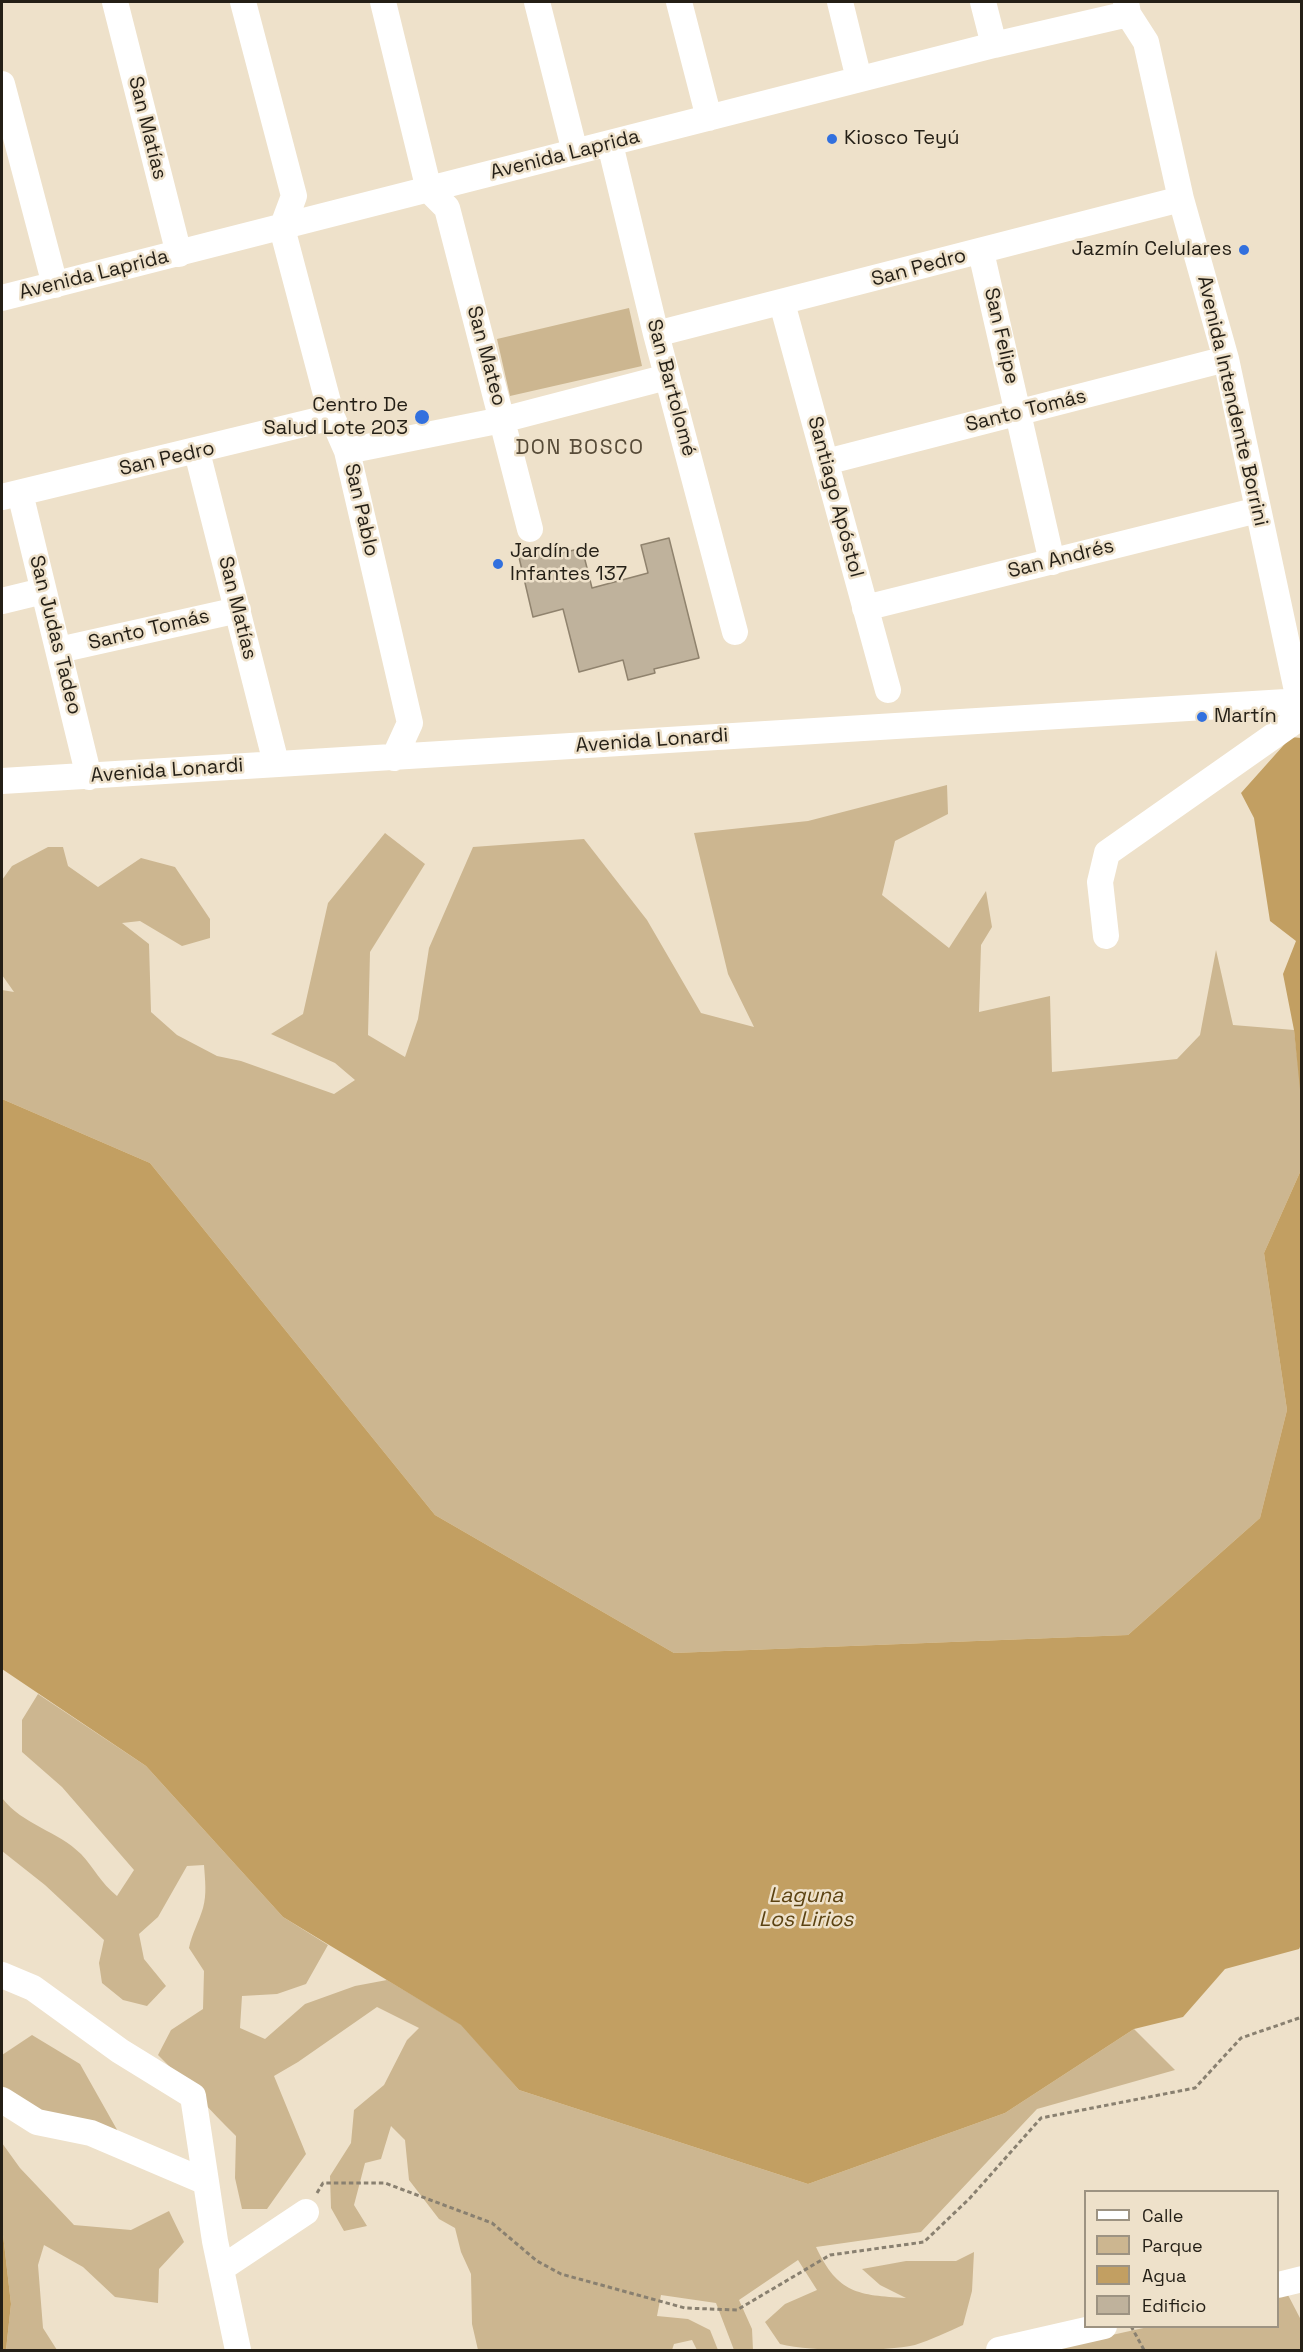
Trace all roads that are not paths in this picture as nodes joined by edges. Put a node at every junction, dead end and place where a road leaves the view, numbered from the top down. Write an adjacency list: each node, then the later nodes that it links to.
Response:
1 (115, 2): 20 (street, San Matías)
2 (243, 2): 18 (street)
3 (383, 2): 16 (street)
4 (537, 2): 15 (street)
5 (679, 2): 12 (street)
6 (840, 2): 10 (street)
7 (983, 2): 9 (street)
8 (1127, 8): 9 (street, Avenida Laprida); 17 (street, Avenida Intendente Borrini)
9 (994, 45): 10 (street, Avenida Laprida)
10 (859, 79): 12 (street, Avenida Laprida)
11 (2, 84): 13 (street)
12 (709, 118): 14 (street, Avenida Laprida)
13 (7, 128): 21 (street)
14 (610, 144): 15 (street, Avenida Laprida); 24 (street, San Bartolomé)
15 (575, 152): 16 (street, Avenida Laprida)
16 (429, 190): 18 (street, Avenida Laprida); 29 (street, San Mateo)
17 (1181, 199): 19 (street, San Pedro); 25 (street, Avenida Intendente Borrini)
18 (282, 228): 20 (street, Avenida Laprida); 28 (street, San Pablo)
19 (981, 252): 23 (street, San Pedro); 27 (street, San Felipe)
20 (179, 254): 21 (street, Avenida Laprida)
21 (55, 285): 22 (street, Avenida Laprida)
22 (2, 298)
23 (783, 303): 24 (street, San Pedro); 32 (street, Santiago Apóstol)
24 (656, 334): 26 (street, San Bartolomé)
25 (1226, 358): 27 (street, Santo Tomás); 34 (street, Avenida Intendente Borrini)
26 (667, 377): 29 (street); 41 (street, San Bartolomé)
27 (1019, 413): 32 (street, Santo Tomás); 36 (street, San Felipe)
28 (332, 417): 30 (street, San Pablo); 31 (street, San Pedro)
29 (502, 420): 30 (street); 35 (street, San Mateo)
30 (347, 451): 45 (street, San Pablo)
31 (197, 452): 33 (street, San Pedro); 40 (street, San Matías)
32 (826, 462): 39 (street, Santiago Apóstol)
33 (11, 495): 37 (street, San Judas Tadeo)
34 (1258, 510): 36 (street, San Andrés); 44 (street, Avenida Intendente Borrini)
35 (530, 529)
36 (1052, 562): 39 (street, San Andrés)
37 (43, 591): 38 (street); 42 (street, San Judas Tadeo)
38 (2, 601)
39 (864, 608): 43 (street, Santiago Apóstol)
40 (238, 610): 42 (street, Santo Tomás); 46 (street, San Matías)
41 (735, 632)
42 (59, 650): 47 (street, San Judas Tadeo)
43 (888, 690)
44 (1301, 706): 45 (street, Avenida Lonardi); 49 (street)
45 (394, 758): 46 (street, Avenida Lonardi)
46 (276, 763): 47 (street, Avenida Lonardi)
47 (89, 777): 48 (street, Avenida Lonardi)
48 (2, 781)
49 (1106, 936)
50 (2, 1975): 52 (street)
51 (2, 2100): 52 (street)
52 (206, 2182): 54 (street)
53 (306, 2212): 54 (street)
54 (222, 2268): 58 (street)
55 (1302, 2279): 56 (street)
56 (1279, 2285)
57 (1095, 2328): 59 (street)
58 (238, 2350)
59 (999, 2350)

